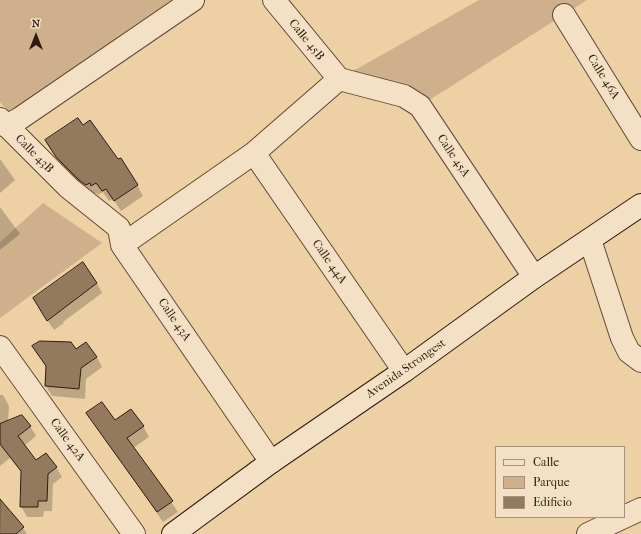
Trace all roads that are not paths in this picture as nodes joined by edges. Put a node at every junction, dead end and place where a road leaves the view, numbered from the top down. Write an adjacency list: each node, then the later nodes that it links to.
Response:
1 (193, 0): 5 (street)
2 (274, 0): 4 (street, Calle 45B)
3 (564, 15): 6 (street, Calle 46A)
4 (339, 79): 7 (street); 12 (street, Calle 45A)
5 (3, 123): 8 (street, Calle 43B)
6 (641, 139)
7 (254, 153): 11 (street); 15 (street, Calle 44A)
8 (69, 188): 11 (street, Calle 43A)
9 (641, 205): 10 (street, Avenida Strongest)
10 (590, 240): 12 (street, Avenida Strongest); 14 (street)
11 (122, 245): 16 (street, Calle 43A)
12 (534, 277): 15 (street, Avenida Strongest)
13 (0, 347): 20 (street, Calle 42A)
14 (641, 361)
15 (404, 371): 16 (street, Avenida Strongest)
16 (271, 462): 21 (street, Avenida Strongest)
17 (641, 509): 18 (street)
18 (625, 517)
19 (622, 518): 22 (street)
20 (134, 534)
21 (174, 534)
22 (588, 534)

